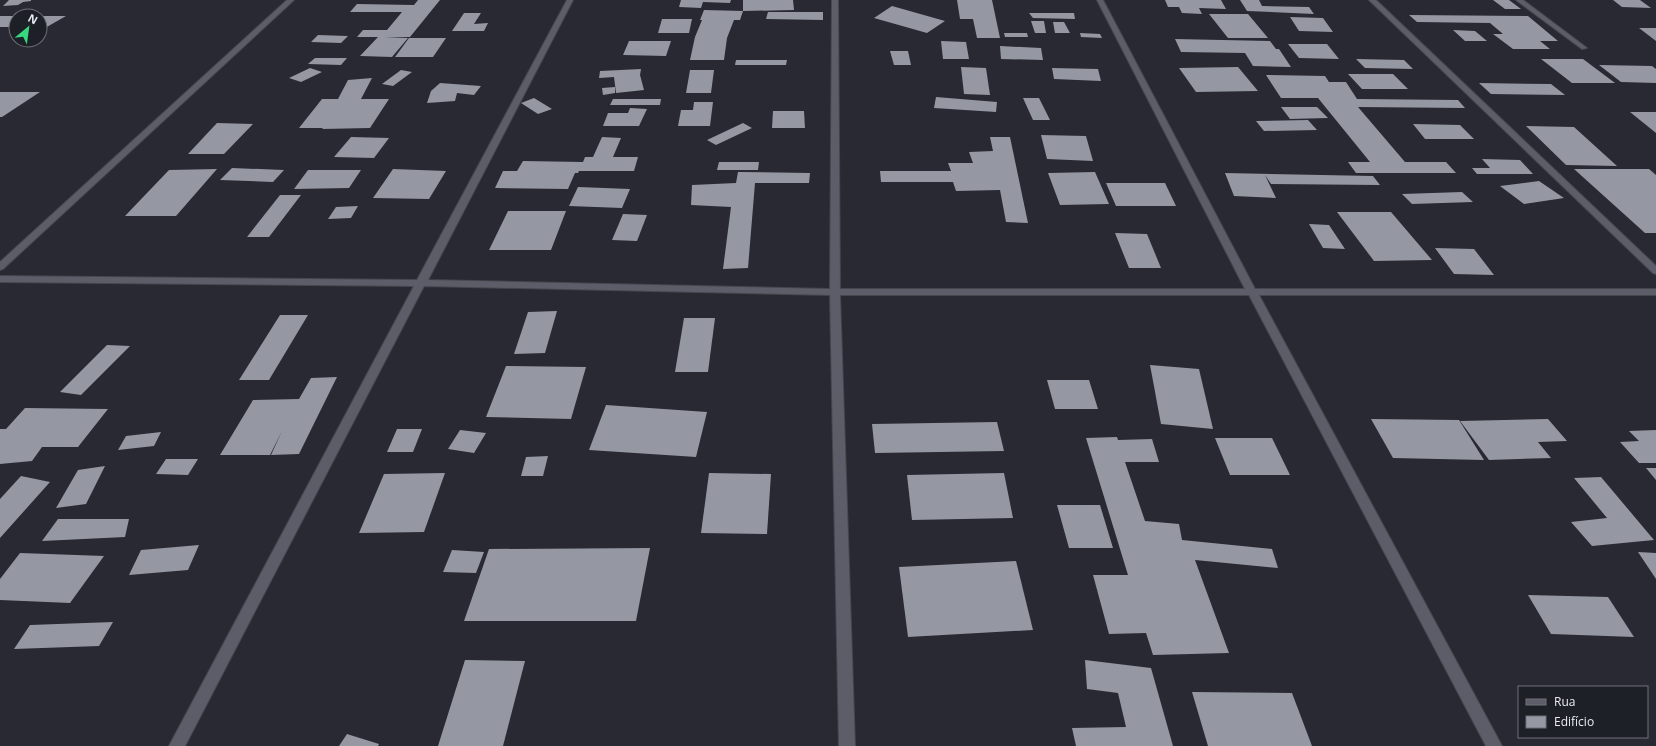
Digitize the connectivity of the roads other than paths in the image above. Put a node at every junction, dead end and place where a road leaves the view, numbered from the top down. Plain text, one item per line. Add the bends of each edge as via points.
1 (291, 0) edge
2 (570, 0) edge
3 (835, 0) edge
4 (1100, 0) edge
5 (1372, 0) edge
6 (1519, 0) edge
7 (1584, 48) dead end
8 (0, 267) edge
9 (1656, 271) edge
10 (0, 279) edge
11 (421, 283) junction
12 (835, 292) junction
13 (1252, 292) junction
14 (1656, 292) edge
15 (177, 746) edge
16 (847, 746) edge
17 (1494, 746) edge

1 - 8 street
2 - 11 street
3 - 12 street
4 - 13 street
5 - 9 street
6 - 7 street
10 - 11 street
11 - 12 street
11 - 15 street
12 - 13 street
12 - 16 street
13 - 14 street
13 - 17 street

